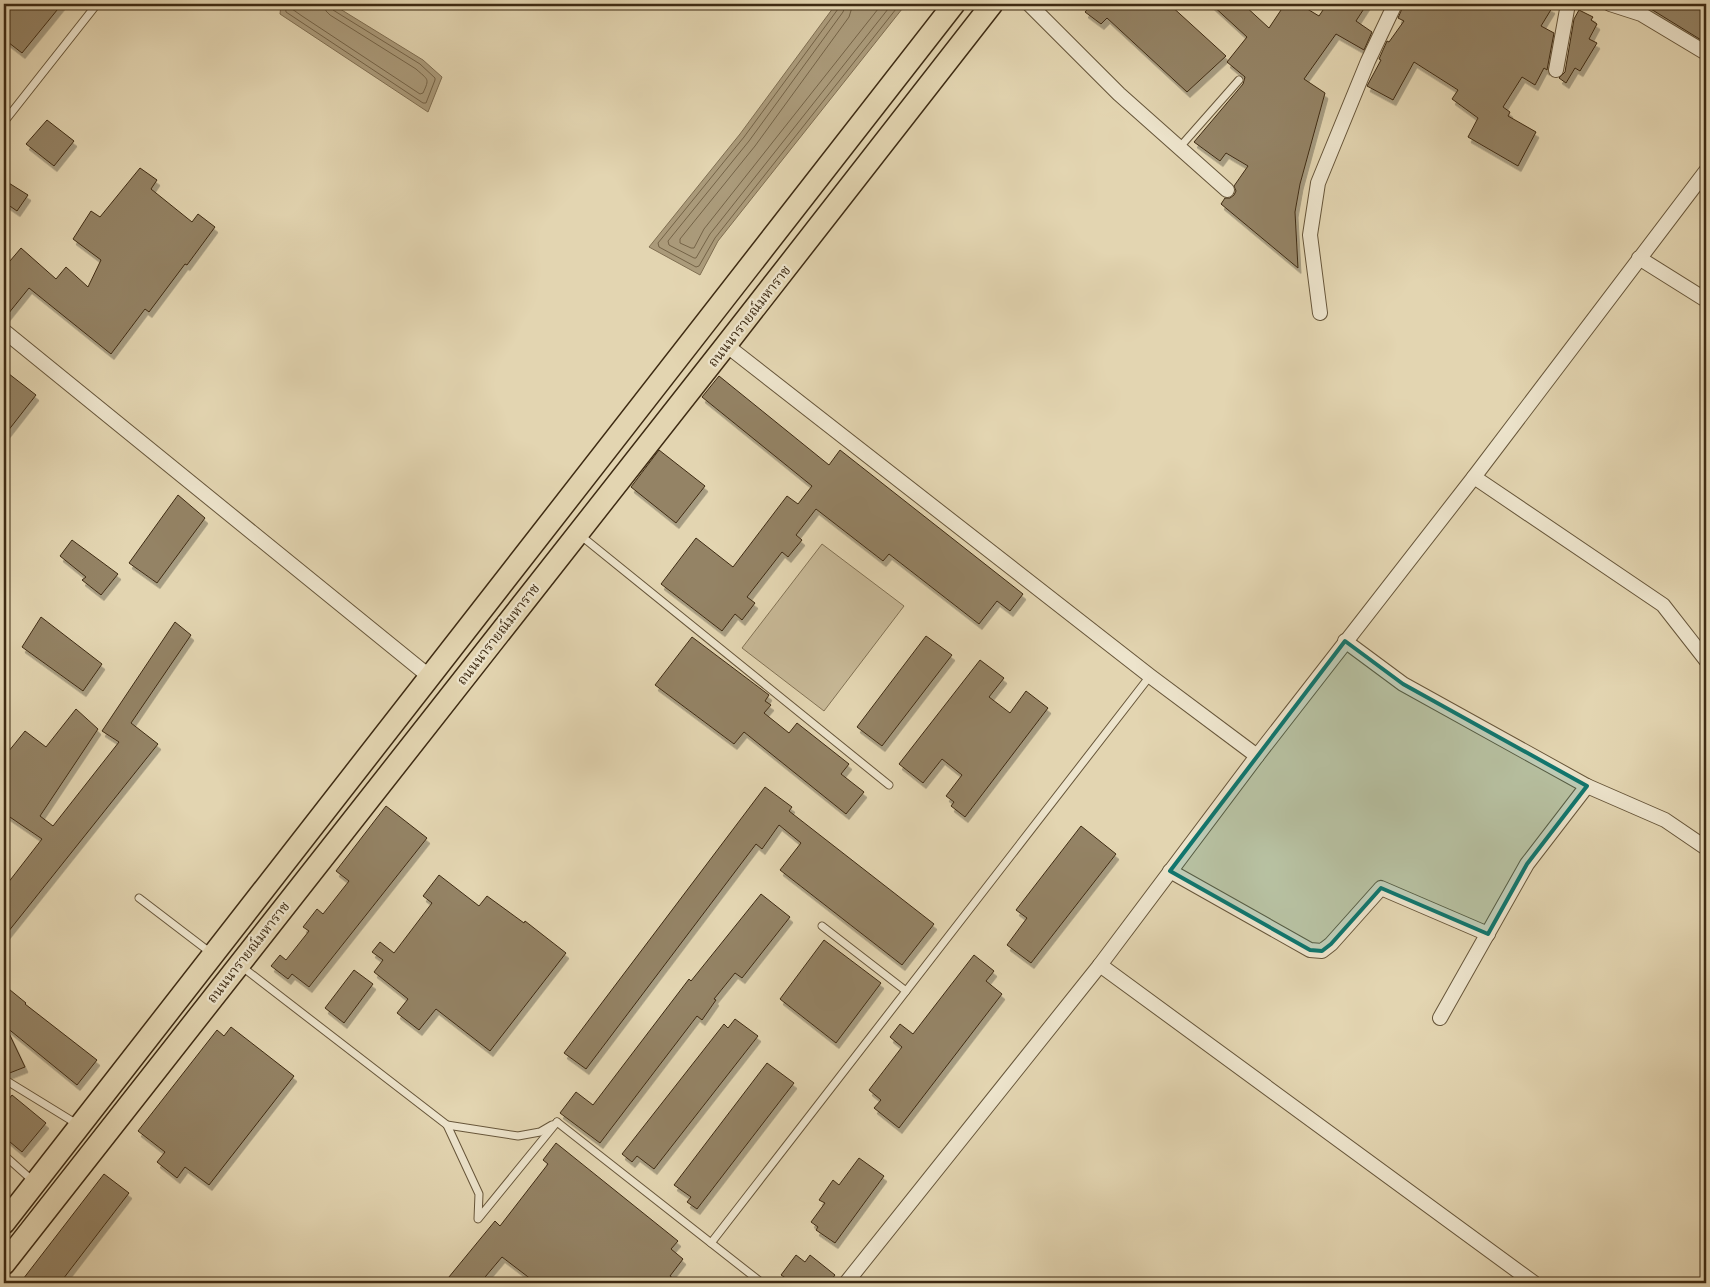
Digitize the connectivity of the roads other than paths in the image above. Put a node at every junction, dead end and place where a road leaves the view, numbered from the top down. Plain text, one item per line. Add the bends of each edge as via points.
1 (97, 4) edge
2 (954, 4) edge
3 (992, 4) edge
4 (1029, 4) edge
5 (1395, 4) edge
6 (1568, 4) edge
7 (1610, 4) edge
8 (1706, 53) edge
9 (1556, 70) dead end
10 (1239, 80) dead end
11 (4, 122) edge
12 (1179, 148) junction
13 (1706, 171) edge
14 (1227, 190) dead end
15 (1639, 258) junction
16 (1706, 300) edge
17 (1320, 313) dead end
18 (4, 331) edge
19 (726, 345) junction
20 (1474, 477) junction
21 (578, 533) junction
22 (1345, 641) junction
23 (1706, 660) edge
24 (1150, 676) junction
25 (430, 677) junction
26 (1256, 756) junction
27 (889, 784) dead end
28 (1587, 786) junction
29 (1706, 848) edge
30 (1170, 871) junction
31 (139, 898) dead end
32 (822, 926) dead end
33 (1488, 934) junction
34 (213, 955) junction
35 (238, 964) junction
36 (1100, 965) junction
37 (906, 991) junction
38 (1440, 1018) dead end
39 (4, 1086) edge
40 (557, 1122) junction
41 (447, 1125) junction
42 (80, 1126) junction
43 (4, 1155) edge
44 (35, 1183) junction
45 (6, 1215) edge
46 (711, 1243) junction
47 (4, 1264) edge
48 (762, 1283) edge
49 (846, 1283) edge
50 (1534, 1283) edge

1 - 11 lane
2 - 25 main road, ถนนนารายณ์มหาราช
3 - 19 main road, ถนนนารายณ์มหาราช
4 - 12 street via 1119,94
5 - 17 street via 1318,183 1310,234
6 - 9 street
7 - 8 street via 1641,14
10 - 12 lane
12 - 14 street
13 - 15 street
15 - 16 street
15 - 20 street
18 - 25 street
19 - 21 main road, ถนนนารายณ์มหาราช
19 - 24 street
20 - 22 street
20 - 23 street via 1663,605
21 - 27 lane
21 - 35 main road, ถนนนารายณ์มหาราช
22 - 26 street
22 - 28 street via 1403,684
24 - 26 street
24 - 37 lane
25 - 34 main road, ถนนนารายณ์มหาราช
26 - 30 street
28 - 29 street via 1665,820
28 - 33 street via 1528,864
30 - 33 street via 1310,950 1322,951 1331,944 1381,888
30 - 36 street
31 - 34 lane
32 - 37 lane
33 - 38 street
34 - 42 main road, ถนนนารายณ์มหาราช
35 - 41 lane
35 - 47 main road, ถนนนารายณ์มหาราช
36 - 49 street
36 - 50 street
37 - 46 lane
39 - 42 lane via 7,1081
40 - 41 lane via 540,1132 518,1136
40 - 41 lane via 478,1220 479,1194
40 - 46 lane
42 - 44 main road, ถนนนารายณ์มหาราช
43 - 44 lane
44 - 45 main road, ถนนนารายณ์มหาราช
46 - 48 lane

